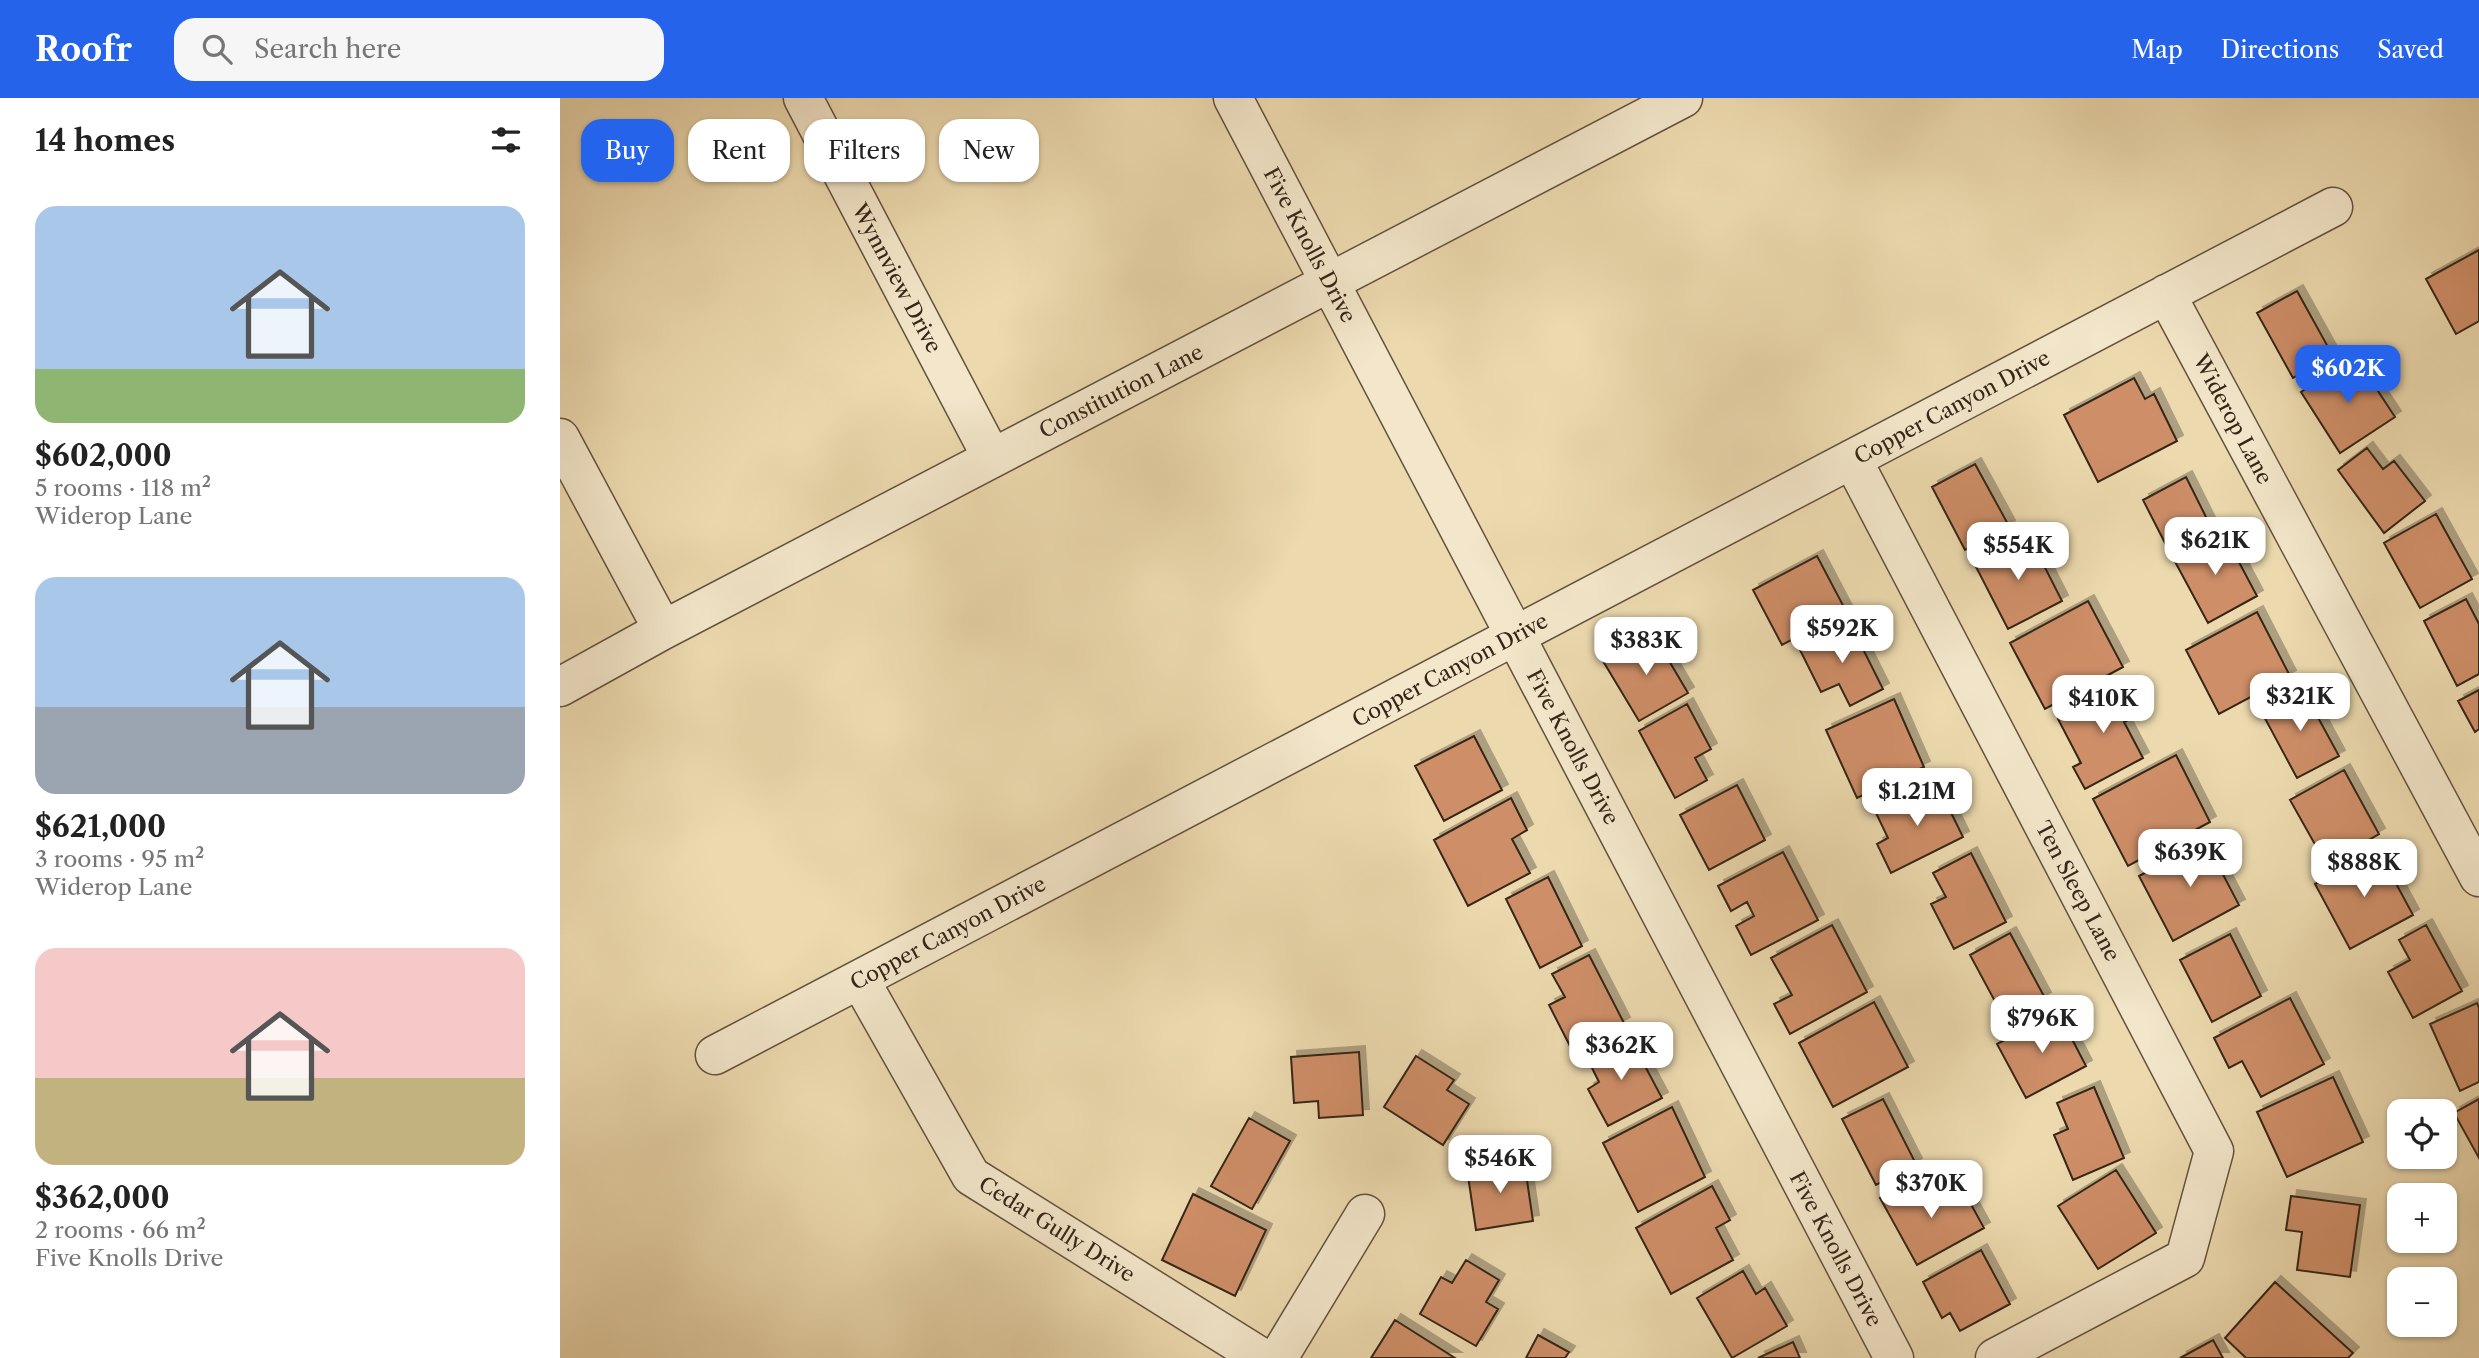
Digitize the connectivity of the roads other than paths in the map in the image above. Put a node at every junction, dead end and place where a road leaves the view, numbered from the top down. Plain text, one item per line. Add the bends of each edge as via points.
1 (803, 98) edge
2 (1233, 98) edge
3 (1670, 101) edge
4 (2333, 206) dead end
5 (1330, 283) junction
6 (2166, 294) junction
7 (560, 438) edge
8 (992, 458) junction
9 (1852, 459) junction
10 (663, 630) junction
11 (1514, 636) junction
12 (560, 687) edge
13 (2479, 877) edge
14 (860, 980) junction
15 (715, 1055) dead end
16 (1365, 1214) dead end
17 (1262, 1358) edge
18 (1278, 1358) edge
19 (1894, 1358) edge
20 (1995, 1358) edge

1 - 8 street, Wynnview Drive
2 - 5 street, Five Knolls Drive
3 - 5 street, Constitution Lane
4 - 6 street, Copper Canyon Drive
5 - 8 street, Constitution Lane
5 - 11 street, Five Knolls Drive
6 - 9 street, Copper Canyon Drive
6 - 13 street, Widerop Lane
7 - 10 street
8 - 10 street, Constitution Lane
9 - 11 street, Copper Canyon Drive
9 - 20 street, Ten Sleep Lane via 2214,1150 2185,1258
10 - 12 street, Constitution Lane
11 - 14 street, Copper Canyon Drive
11 - 19 street, Five Knolls Drive
14 - 15 street, Copper Canyon Drive
14 - 17 street, Cedar Gully Drive via 971,1176
16 - 18 street

